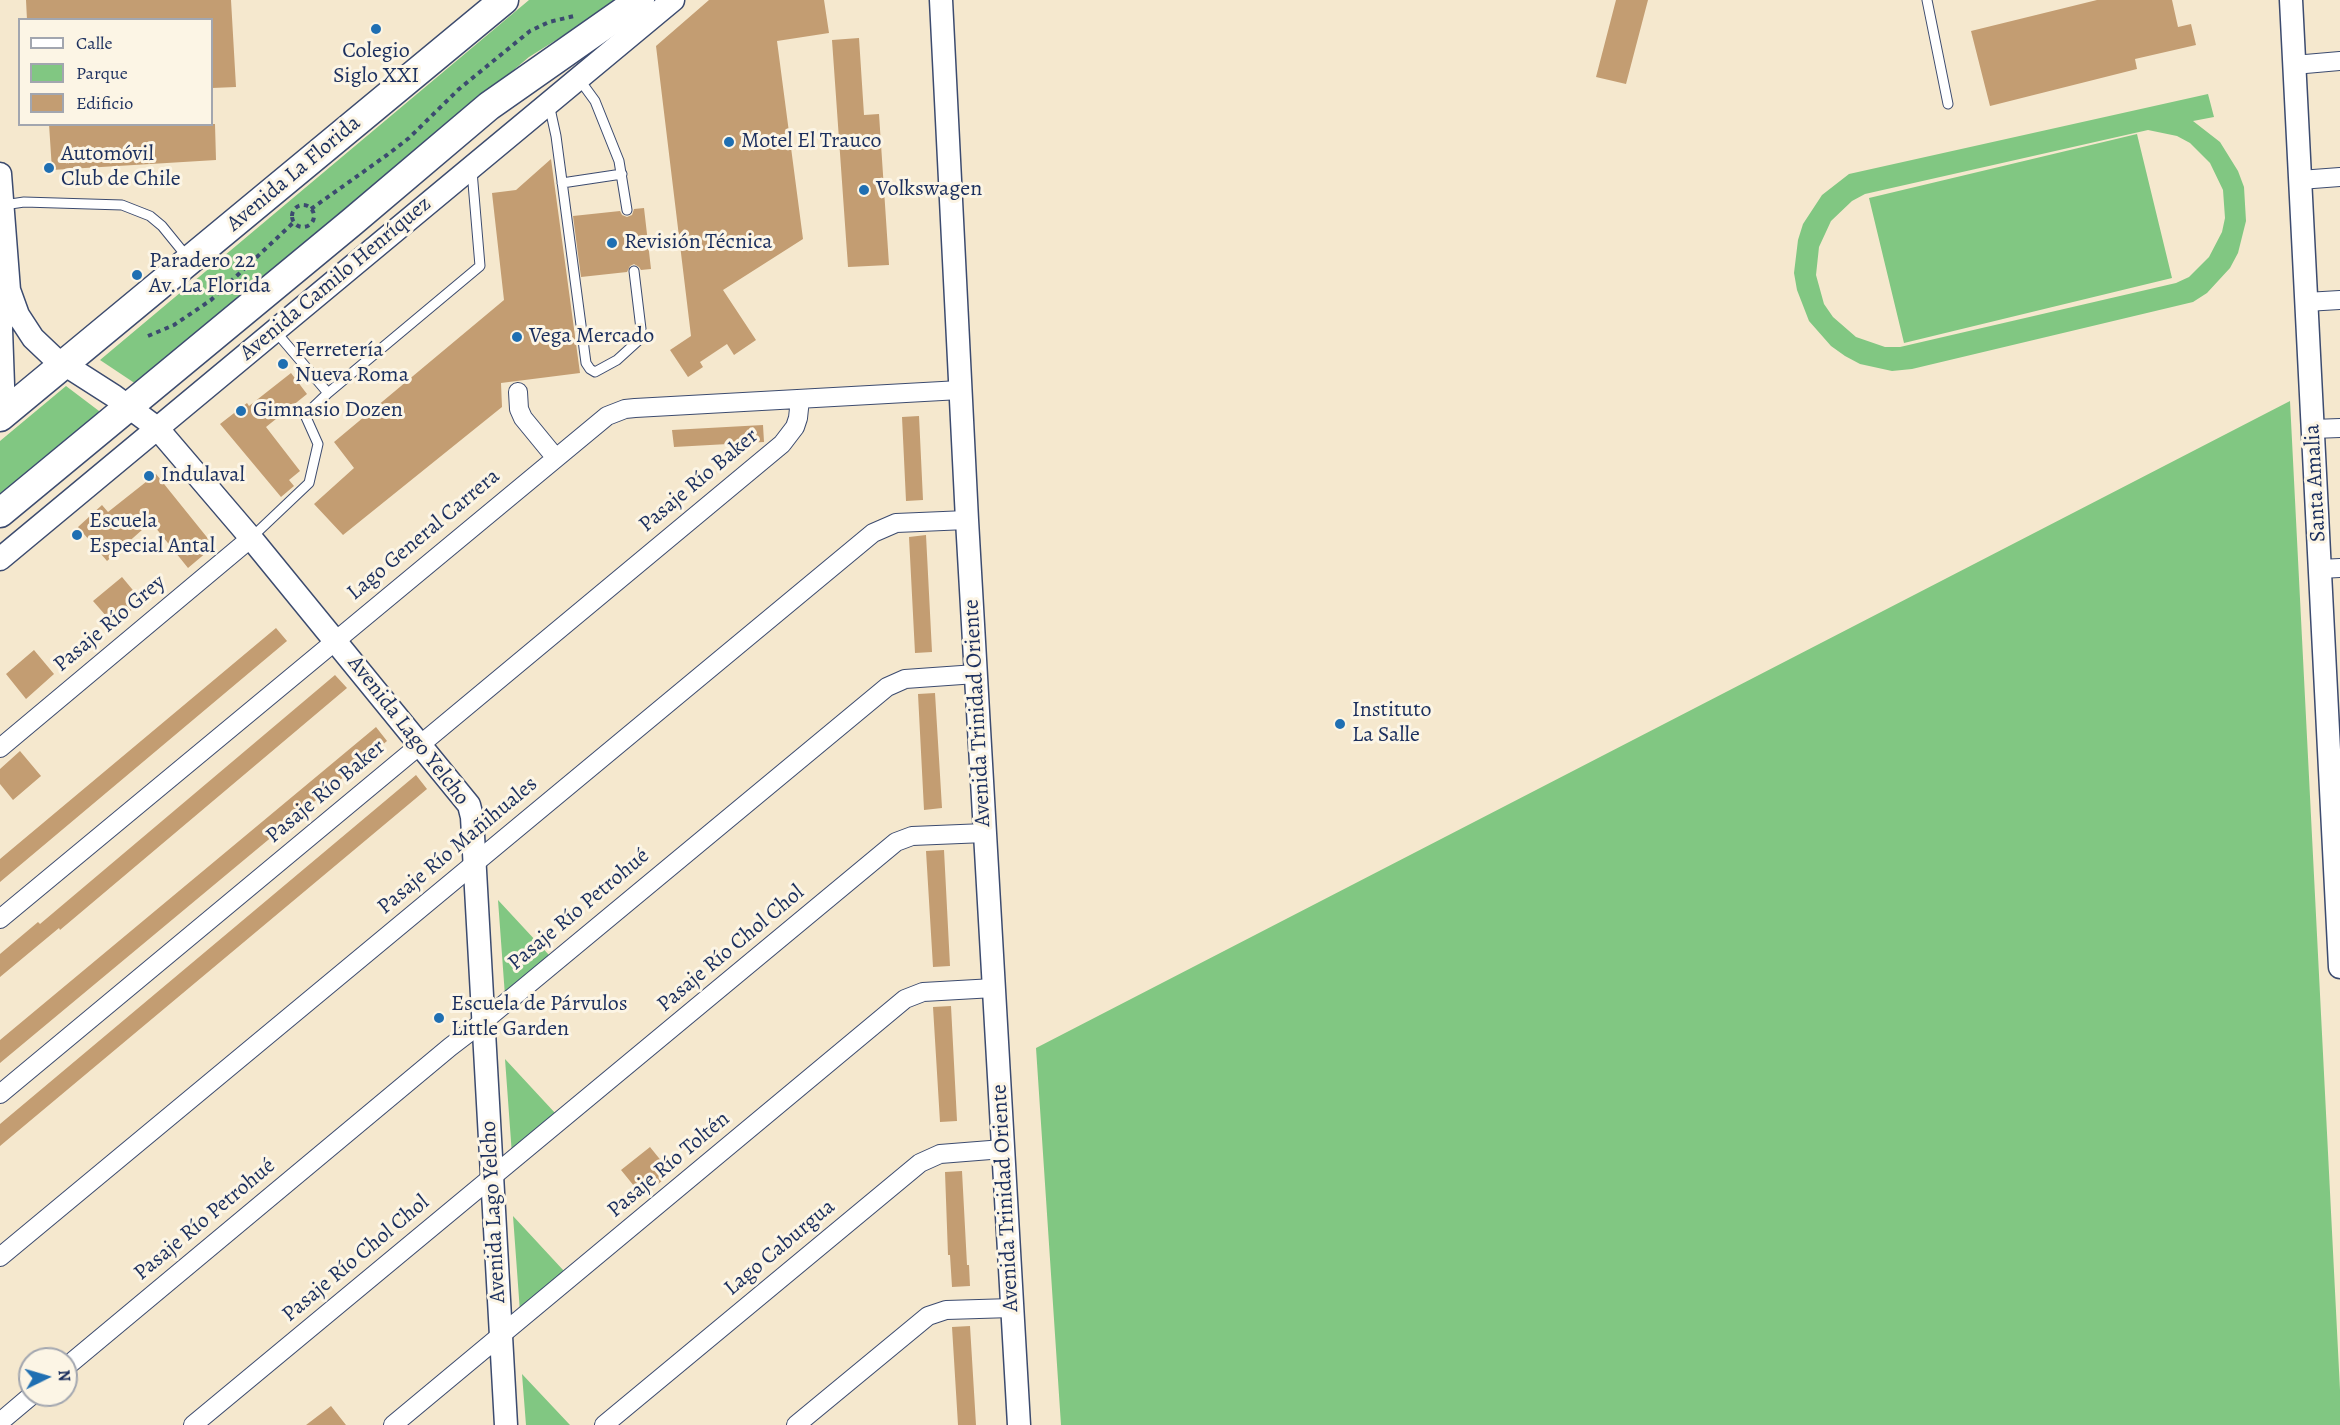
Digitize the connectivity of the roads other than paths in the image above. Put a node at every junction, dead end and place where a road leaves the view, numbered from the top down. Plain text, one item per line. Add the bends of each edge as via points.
1 (504, 0) edge
2 (640, 0) edge
3 (673, 0) edge
4 (941, 0) edge
5 (1927, 0) edge
6 (2291, 0) edge
7 (2340, 61) edge
8 (2294, 65) junction
9 (579, 79) junction
10 (549, 104) junction
11 (1948, 104) dead end
12 (472, 166) junction
13 (0, 174) edge
14 (622, 174) junction
15 (2340, 177) edge
16 (2300, 180) junction
17 (562, 183) junction
18 (2, 205) junction
19 (627, 210) dead end
20 (190, 260) junction
21 (634, 271) dead end
22 (7, 276) junction
23 (2340, 300) edge
24 (2306, 302) junction
25 (274, 330) junction
26 (64, 365) junction
27 (960, 390) junction
28 (518, 392) dead end
29 (328, 393) junction
30 (800, 399) junction
31 (128, 408) junction
32 (2, 415) edge
33 (157, 428) junction
34 (2340, 428) edge
35 (2313, 429) junction
36 (555, 458) junction
37 (0, 513) edge
38 (967, 520) junction
39 (251, 538) junction
40 (0, 559) edge
41 (2330, 569) edge
42 (336, 640) junction
43 (976, 674) junction
44 (2333, 701) edge
45 (421, 744) junction
46 (0, 748) edge
47 (985, 833) junction
48 (2337, 854) edge
49 (474, 864) junction
50 (0, 919) edge
51 (2340, 967) edge
52 (994, 988) junction
53 (483, 1021) junction
54 (0, 1094) edge
55 (1003, 1149) junction
56 (492, 1177) junction
57 (0, 1257) edge
58 (1012, 1308) junction
59 (501, 1335) junction
60 (78, 1357) edge
61 (18, 1407) edge
62 (0, 1422) edge
63 (194, 1425) edge
64 (393, 1425) edge
65 (507, 1425) edge
66 (604, 1425) edge
67 (796, 1425) edge
68 (1019, 1425) edge

1 - 20 main road, Avenida La Florida
2 - 31 main road, Avenida Camilo Henríquez via 481,112
3 - 9 street, Avenida Camilo Henríquez
4 - 27 street, Avenida Trinidad Oriente
5 - 11 lane
6 - 8 street, Santa Amalia
7 - 8 street
8 - 16 street, Santa Amalia
9 - 10 street, Avenida Camilo Henríquez
9 - 14 lane via 595,101
10 - 12 street, Avenida Camilo Henríquez
10 - 17 lane
12 - 25 street, Avenida Camilo Henríquez
12 - 29 lane via 480,266
13 - 18 street
14 - 17 lane
14 - 19 lane
15 - 16 street
16 - 24 street, Santa Amalia
17 - 21 lane via 586,363 595,372 617,360 639,340
18 - 20 lane via 122,205 150,216
18 - 22 street
20 - 26 main road, Avenida La Florida
22 - 26 street, Avenida Lago Yelcho via 13,303 25,327
22 - 32 street via 1,311
23 - 24 street
24 - 35 street, Santa Amalia
25 - 29 lane
25 - 33 street, Avenida Camilo Henríquez
26 - 31 street, Avenida Lago Yelcho
26 - 32 main road, Avenida La Florida
27 - 30 street, Lago General Carrera
27 - 38 street, Avenida Trinidad Oriente
28 - 36 street via 523,418
29 - 39 lane via 305,416 318,444 309,483
30 - 36 street, Lago General Carrera via 625,409 599,421
30 - 45 street, Pasaje Río Baker via 798,418 782,444
31 - 33 street, Avenida Lago Yelcho
31 - 37 main road, Avenida Camilo Henríquez
33 - 39 street, Avenida Lago Yelcho
33 - 40 street, Avenida Camilo Henríquez
34 - 35 street
35 - 41 street, Santa Amalia
36 - 42 street, Lago General Carrera
38 - 43 street, Avenida Trinidad Oriente
38 - 49 street, Pasaje Río Mañihuales via 896,523 873,533
39 - 42 street, Avenida Lago Yelcho
39 - 46 street, Pasaje Río Grey
41 - 44 street, Santa Amalia
42 - 45 street, Avenida Lago Yelcho
42 - 50 street, Lago General Carrera
43 - 47 street, Avenida Trinidad Oriente
43 - 53 street, Pasaje Río Petrohué via 892,683
44 - 48 street, Santa Amalia
45 - 49 street, Avenida Lago Yelcho via 469,805
45 - 54 street, Pasaje Río Baker
47 - 52 street, Avenida Trinidad Oriente
47 - 56 street, Pasaje Río Chol Chol via 912,836 896,842
48 - 51 street, Santa Amalia
49 - 53 street, Avenida Lago Yelcho
49 - 57 street, Pasaje Río Mañihuales
52 - 55 street, Avenida Trinidad Oriente
52 - 59 street, Pasaje Río Toltén via 922,992 905,999
53 - 56 street, Avenida Lago Yelcho
53 - 60 street, Pasaje Río Petrohué
55 - 58 street, Avenida Trinidad Oriente
55 - 66 street, Lago Caburgua via 940,1154 920,1163
56 - 59 street, Avenida Lago Yelcho
56 - 63 street, Pasaje Río Chol Chol
58 - 67 street via 946,1310 928,1316
58 - 68 street, Avenida Trinidad Oriente
59 - 64 street, Pasaje Río Toltén
59 - 65 street, Avenida Lago Yelcho
61 - 62 street

